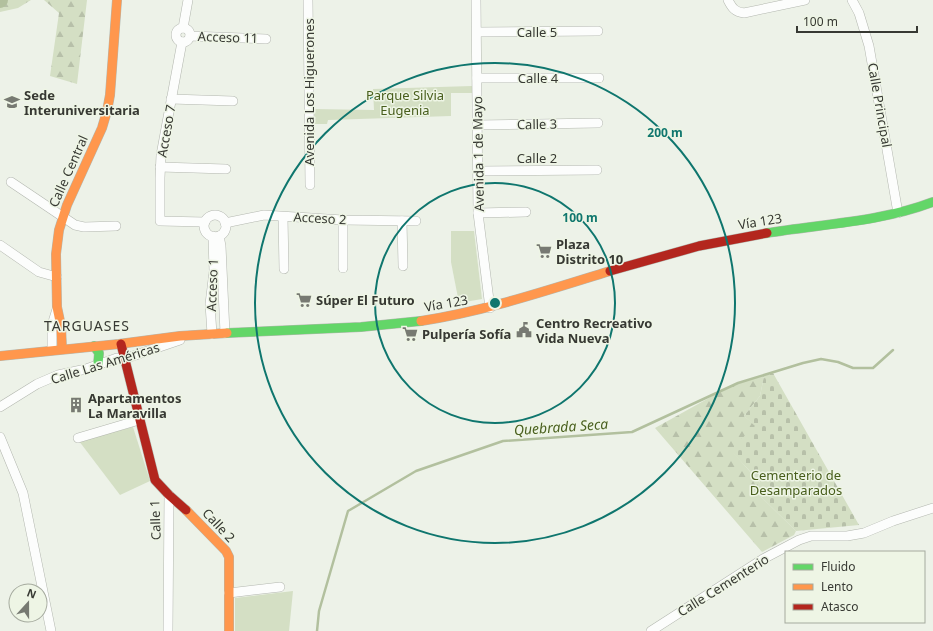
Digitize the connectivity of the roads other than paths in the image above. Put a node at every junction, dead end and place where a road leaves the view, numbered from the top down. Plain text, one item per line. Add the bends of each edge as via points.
1 (117, 0) edge
2 (188, 0) edge
3 (308, 0) edge
4 (476, 0) edge
5 (728, 0) edge
6 (805, 0) edge
7 (852, 0) edge
8 (598, 31) dead end
9 (477, 32) junction
10 (186, 39) junction
11 (266, 39) dead end
12 (477, 78) junction
13 (599, 78) dead end
14 (171, 99) junction
15 (234, 101) dead end
16 (598, 123) dead end
17 (478, 125) junction
18 (160, 167) junction
19 (226, 169) dead end
20 (597, 170) dead end
21 (478, 171) junction
22 (11, 182) dead end
23 (310, 185) dead end
24 (933, 202) edge
25 (478, 212) junction
26 (526, 212) dead end
27 (898, 213) junction
28 (283, 217) junction
29 (62, 218) junction
30 (343, 220) junction
31 (402, 221) junction
32 (416, 221) dead end
33 (205, 222) junction
34 (225, 223) junction
35 (116, 226) dead end
36 (216, 236) junction
37 (0, 245) edge
38 (403, 266) dead end
39 (343, 268) dead end
40 (284, 269) dead end
41 (218, 270) junction
42 (57, 277) junction
43 (57, 307) junction
44 (490, 308) junction
45 (224, 313) junction
46 (211, 314) junction
47 (225, 333) junction
48 (212, 334) junction
49 (191, 336) junction
50 (121, 344) junction
51 (94, 346) junction
52 (62, 349) junction
53 (52, 350) junction
54 (0, 356) edge
55 (124, 359) junction
56 (98, 364) junction
57 (0, 407) edge
58 (139, 420) junction
59 (0, 437) edge
60 (78, 438) dead end
61 (169, 495) junction
62 (933, 508) edge
63 (280, 587) dead end
64 (229, 593) junction
65 (50, 631) edge
66 (168, 631) edge
67 (228, 631) edge
68 (651, 631) edge

1 - 29 main road, Calle Central via 107,112
2 - 10 street via 183,28 187,29
3 - 23 street, Avenida Los Higuerones
4 - 9 street, Avenida 1 de Mayo
5 - 6 street via 732,8 744,13
7 - 27 street, Calle Principal via 859,13 869,46
8 - 9 street, Calle 5
9 - 12 street, Avenida 1 de Mayo
10 - 11 street, Acceso 11
10 - 14 street, Acceso 7
12 - 13 street, Calle 4
12 - 17 street, Avenida 1 de Mayo
14 - 15 street
14 - 18 street, Acceso 7
16 - 17 street, Calle 3
17 - 21 street, Avenida 1 de Mayo
18 - 19 street
18 - 33 street, Acceso 7 via 160,221
20 - 21 street, Calle 2
21 - 25 street, Avenida 1 de Mayo
22 - 29 street
24 - 27 main road, Vía 123
25 - 26 street
25 - 44 street, Avenida 1 de Mayo
27 - 44 main road, Vía 123 via 699,246
28 - 30 street, Acceso 2
28 - 34 street, Acceso 2 via 264,215
28 - 40 street
29 - 35 street via 75,226
29 - 42 main road, Calle Central via 57,242
30 - 31 street, Acceso 2
30 - 39 street
31 - 32 street, Acceso 2
31 - 38 street
33 - 34 street via 215,215 222,218
33 - 36 street via 205,229 209,234
34 - 36 street via 225,229
36 - 41 street, Acceso 1
37 - 42 street via 39,272
41 - 45 street, Acceso 1
41 - 46 street, Acceso 1 via 211,291
42 - 43 main road, Calle Central
43 - 52 main road, Calle Central
43 - 53 street, Calle Central via 52,325
44 - 47 main road, Vía 123 via 398,324
45 - 46 street
45 - 47 street, Acceso 1
46 - 48 street, Acceso 1
47 - 48 main road, Vía 123
48 - 49 main road, Vía 123
49 - 50 main road, Vía 123
49 - 55 street, Calle Las Américas
50 - 51 main road, Vía 123
50 - 55 main road, Calle 1
51 - 52 main road, Vía 123
51 - 56 main road via 99,353
52 - 53 main road, Vía 123
53 - 54 main road, Vía 123
55 - 56 street, Calle Las Américas via 117,358
55 - 58 main road, Calle 1
56 - 57 street, Calle Las Américas via 58,375 37,384
58 - 60 street
58 - 61 main road, Calle 1 via 155,480
59 - 65 street via 23,493
61 - 64 main road, Calle 2 via 226,551 229,557
61 - 66 street, Calle 1
62 - 68 street, Calle Cementerio via 864,533 847,536 811,536 799,540 763,559
63 - 64 street
64 - 67 main road, Calle 2

